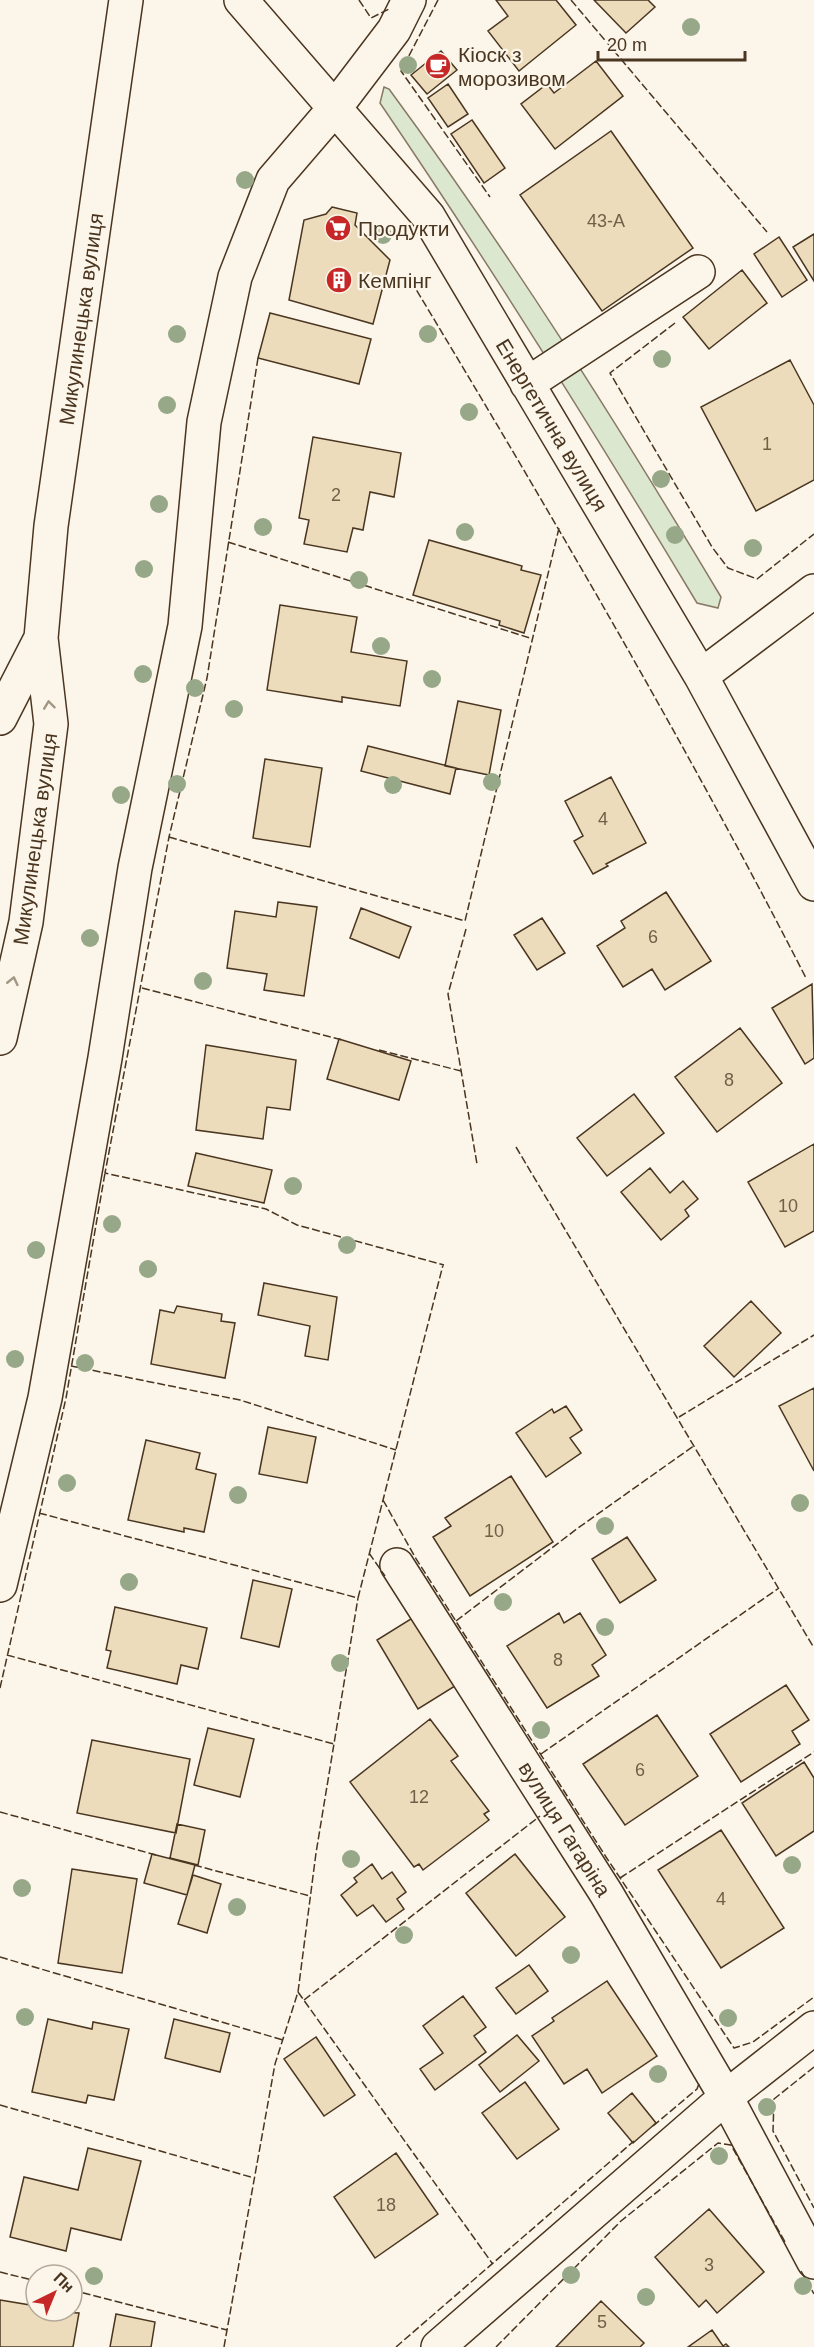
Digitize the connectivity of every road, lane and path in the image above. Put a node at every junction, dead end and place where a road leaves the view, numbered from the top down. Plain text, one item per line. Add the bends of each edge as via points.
1 (126, 0) edge
2 (241, 0) edge
3 (409, 0) edge
4 (334, 109) junction
5 (698, 272) dead end
6 (527, 384) junction
7 (814, 591) edge
8 (41, 638) junction
9 (701, 676) junction
10 (0, 718) edge
11 (814, 884) edge
12 (0, 1038) edge
13 (398, 1565) dead end
14 (0, 1585) edge
15 (814, 2028) edge
16 (726, 2097) junction
17 (814, 2262) edge
18 (438, 2347) edge

1 - 8 main road, Микулинецька вулиця via 51,526
2 - 4 main road, Енергетична вулиця
3 - 4 main road via 394,30
4 - 6 main road, Енергетична вулиця via 428,216
4 - 14 main road via 273,180 235,277 204,422 185,626 135,868 45,1398
5 - 6 main road
6 - 9 main road, Енергетична вулиця
7 - 9 main road
8 - 10 main road, Микулинецька вулиця
12 -> 8 main road, Микулинецька вулиця via 26,922 51,724
9 - 11 main road, Енергетична вулиця
13 - 16 main road, вулиця Гагаріна via 606,1893
15 - 16 main road
16 - 17 main road, вулиця Гагаріна
16 - 18 main road

